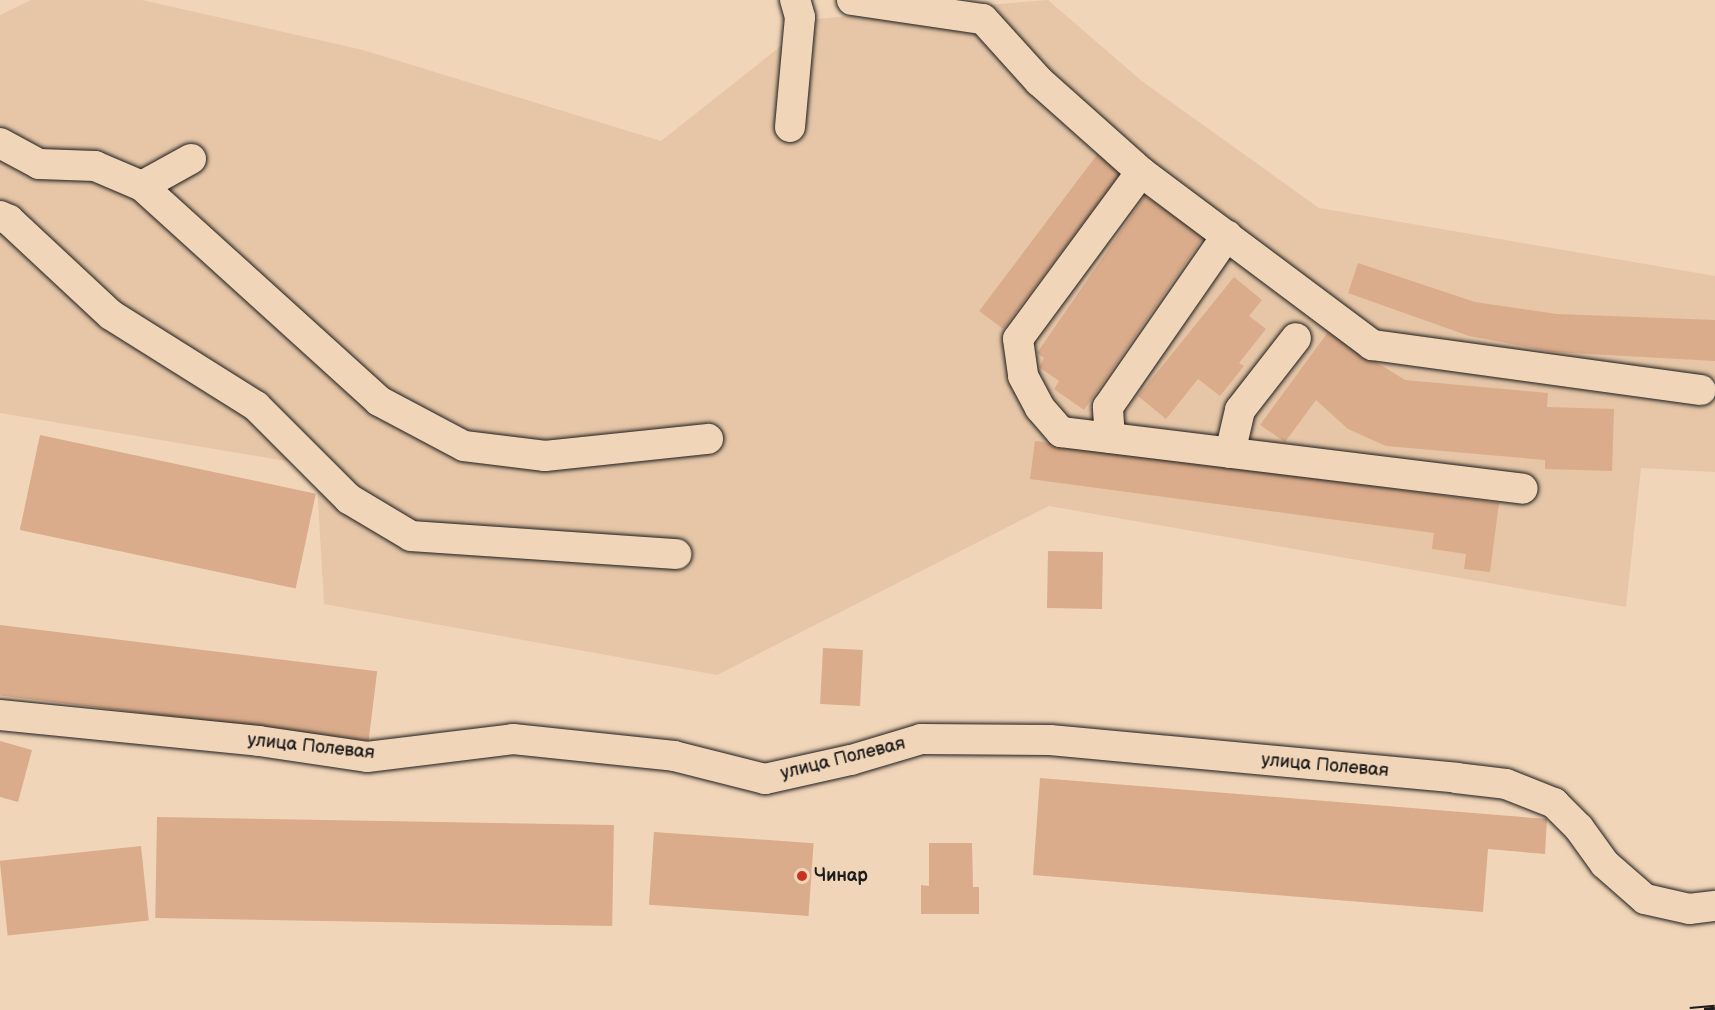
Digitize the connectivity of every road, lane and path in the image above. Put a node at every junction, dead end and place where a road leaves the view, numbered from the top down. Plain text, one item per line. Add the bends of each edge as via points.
1 (795, 0) edge
2 (852, 0) edge
3 (790, 127) dead end
4 (0, 143) edge
5 (191, 159) dead end
6 (1141, 172) junction
7 (142, 186) junction
8 (0, 216) edge
9 (1227, 235) junction
10 (1296, 338) dead end
11 (1701, 390) dead end
12 (1110, 438) junction
13 (708, 439) dead end
14 (1230, 453) junction
15 (1522, 489) dead end
16 (675, 554) dead end
17 (0, 715) edge
18 (1715, 906) edge

1 - 3 street via 800,17
2 - 6 street via 983,19 1039,81
4 - 7 street via 39,164 95,166
5 - 7 street
6 - 9 street
6 - 12 street via 1018,339 1023,376 1040,408 1061,432
7 - 13 street via 379,401 464,446 545,456
8 - 16 street via 9,220 111,315 256,406 349,499 411,536
9 - 11 street via 1372,345
9 - 12 street via 1108,407
10 - 14 street via 1240,410
12 - 14 street
14 - 15 street
17 - 18 street, улица Полевая via 259,741 367,757 513,739 674,756 765,779 921,739 1050,740 1456,778 1506,784 1554,802 1605,864 1645,899 1689,909

